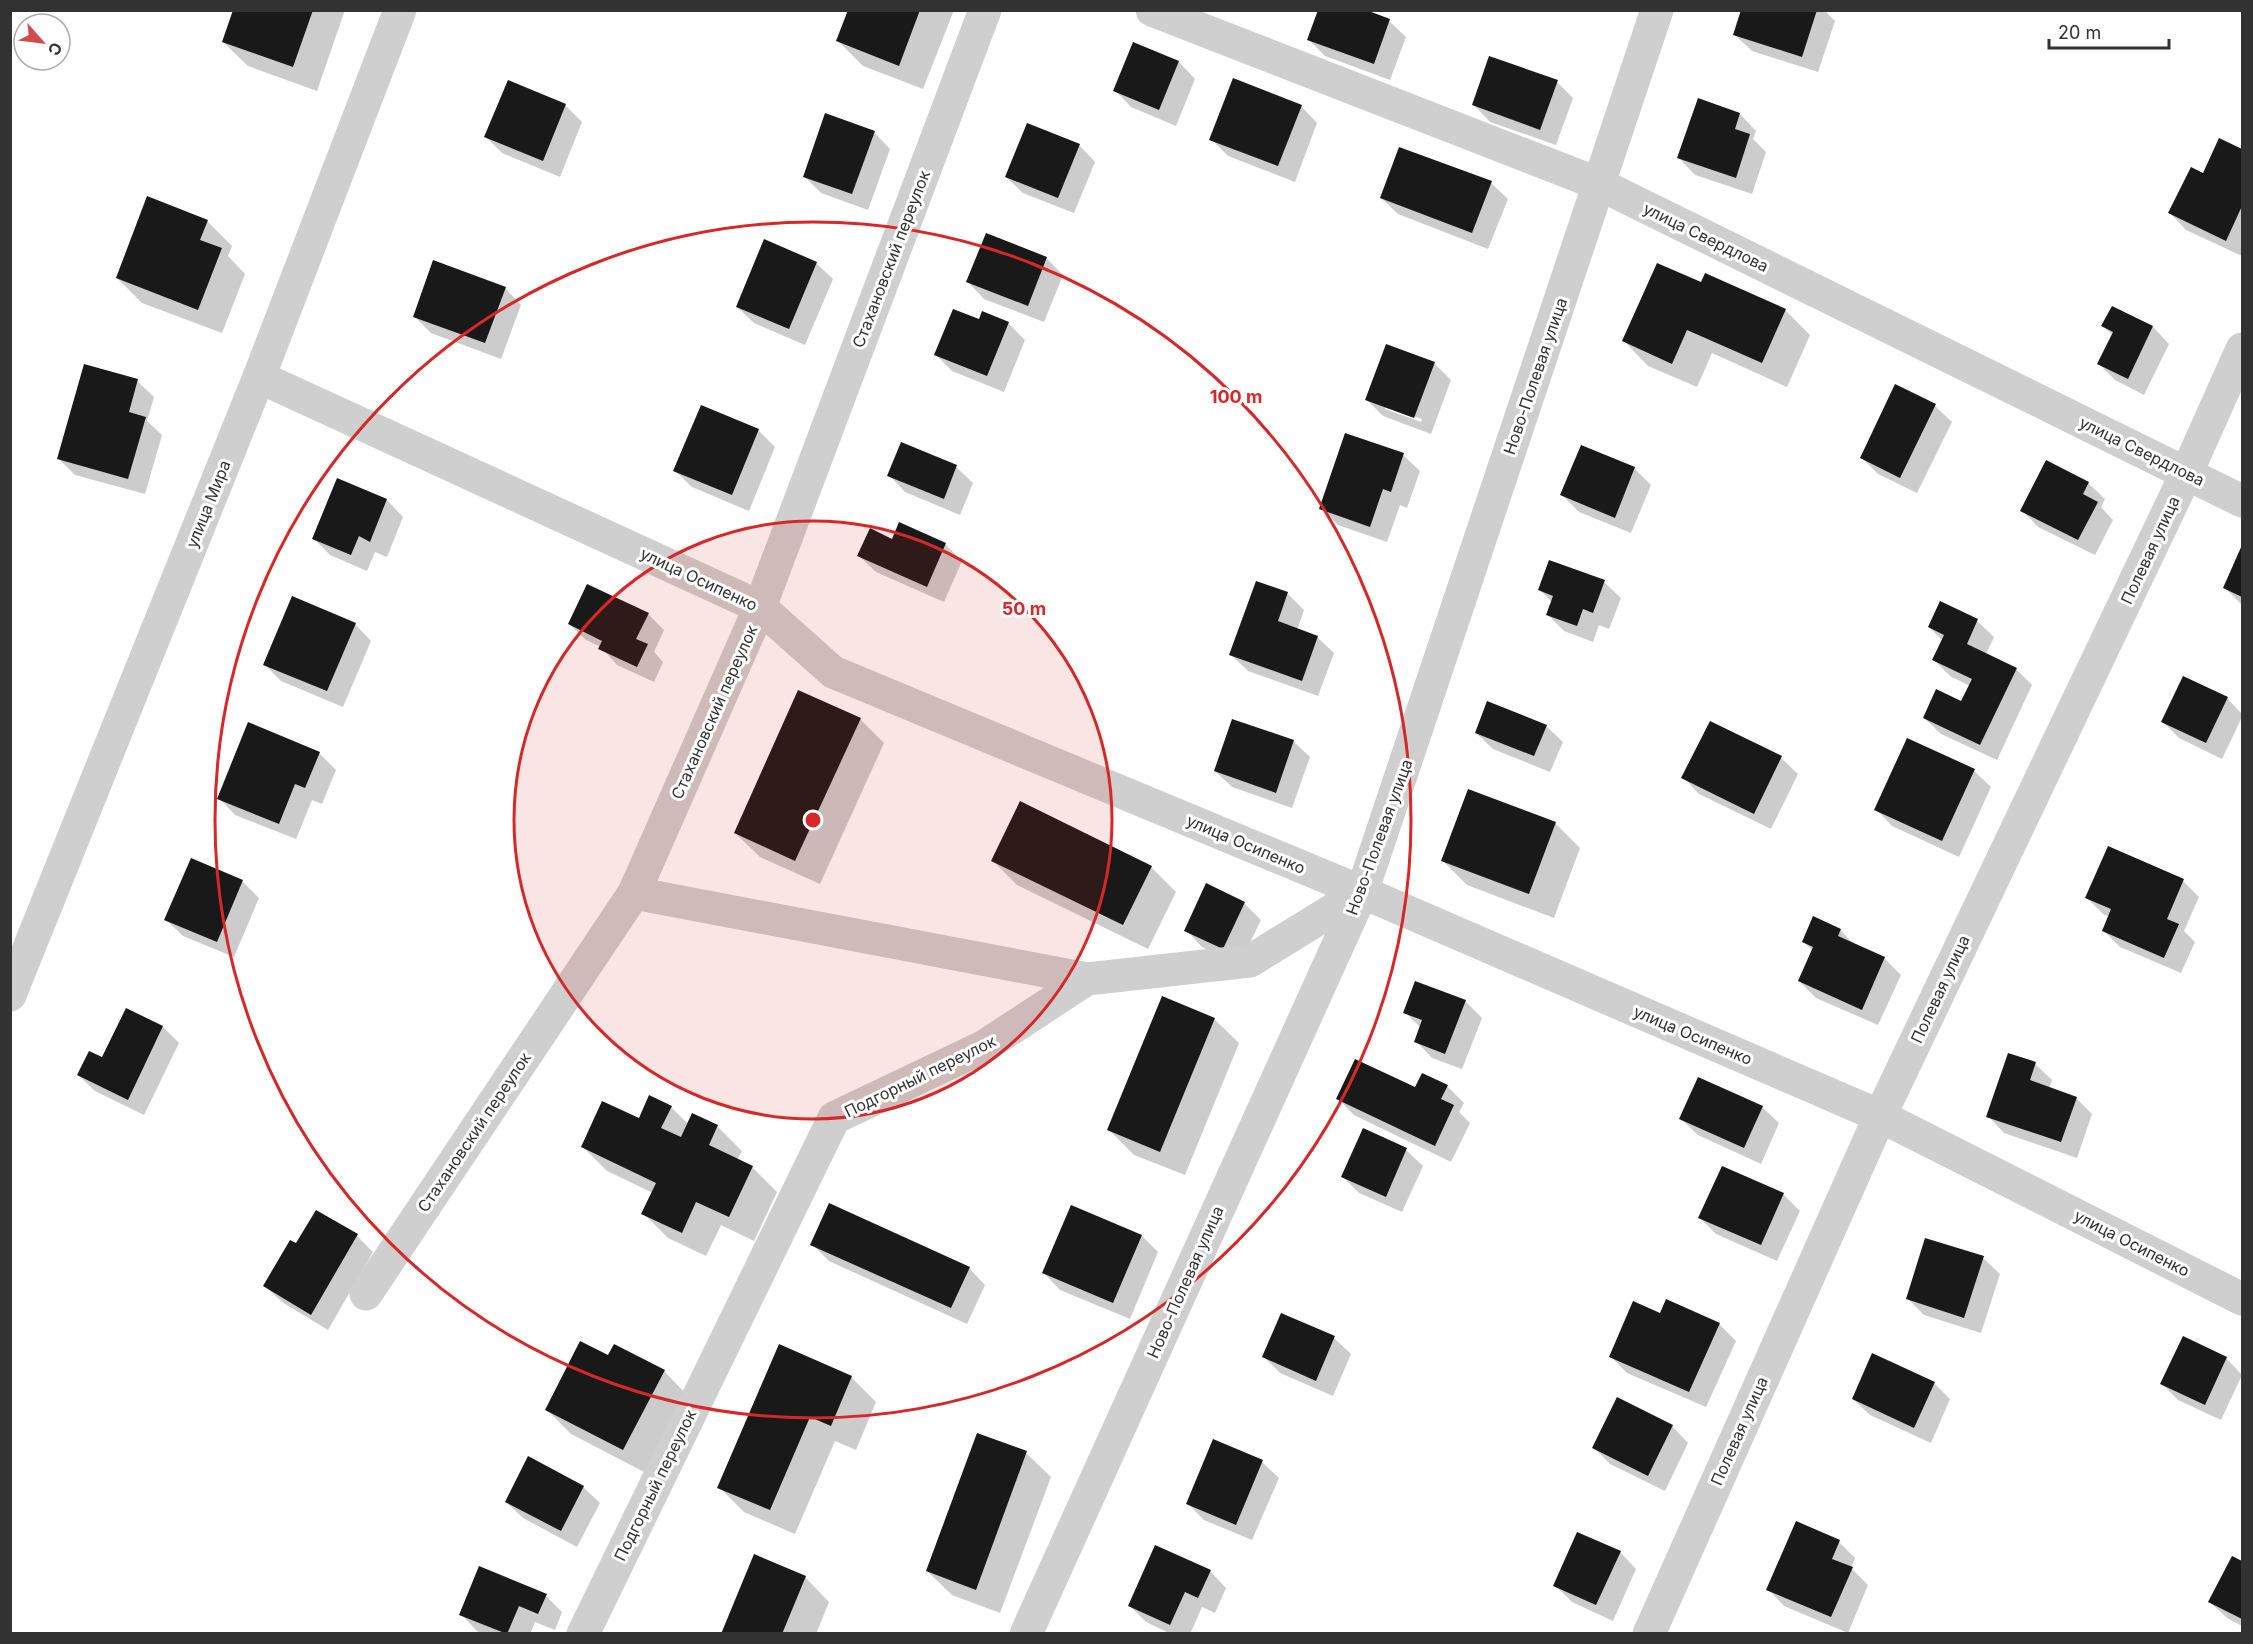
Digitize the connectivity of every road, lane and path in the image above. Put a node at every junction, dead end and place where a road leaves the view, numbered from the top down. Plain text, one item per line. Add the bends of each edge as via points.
1 (400, 10) edge
2 (985, 10) edge
3 (1152, 10) edge
4 (1657, 10) edge
5 (1599, 184) junction
6 (2242, 350) edge
7 (259, 377) junction
8 (2187, 472) junction
9 (2242, 501) edge
10 (760, 607) junction
11 (634, 892) junction
12 (1362, 892) junction
13 (1087, 979) junction
14 (10, 995) edge
15 (1880, 1116) junction
16 (366, 1294) dead end
17 (2242, 1299) edge
18 (584, 1634) edge
19 (1026, 1634) edge
20 (1649, 1634) edge

1 - 7 street, улица Мира
2 - 10 street, Стахановский переулок
3 - 5 street, улица Свердлова
4 - 5 street, Ново-Полевая улица
5 - 8 street, улица Свердлова
5 - 12 street, Ново-Полевая улица
6 - 8 street, Полевая улица
7 - 10 street, улица Осипенко
7 - 14 street, улица Мира
8 - 9 street, улица Свердлова
8 - 15 street, Полевая улица
10 - 11 street, Стахановский переулок
10 - 12 street, улица Осипенко via 833,672
11 - 13 street
11 - 16 street, Стахановский переулок
12 - 13 street, Подгорный переулок via 1250,961
12 - 15 street, улица Осипенко
12 - 19 street, Ново-Полевая улица
13 - 18 street, Подгорный переулок via 983,1047 834,1118
15 - 17 street, улица Осипенко
15 - 20 street, Полевая улица

